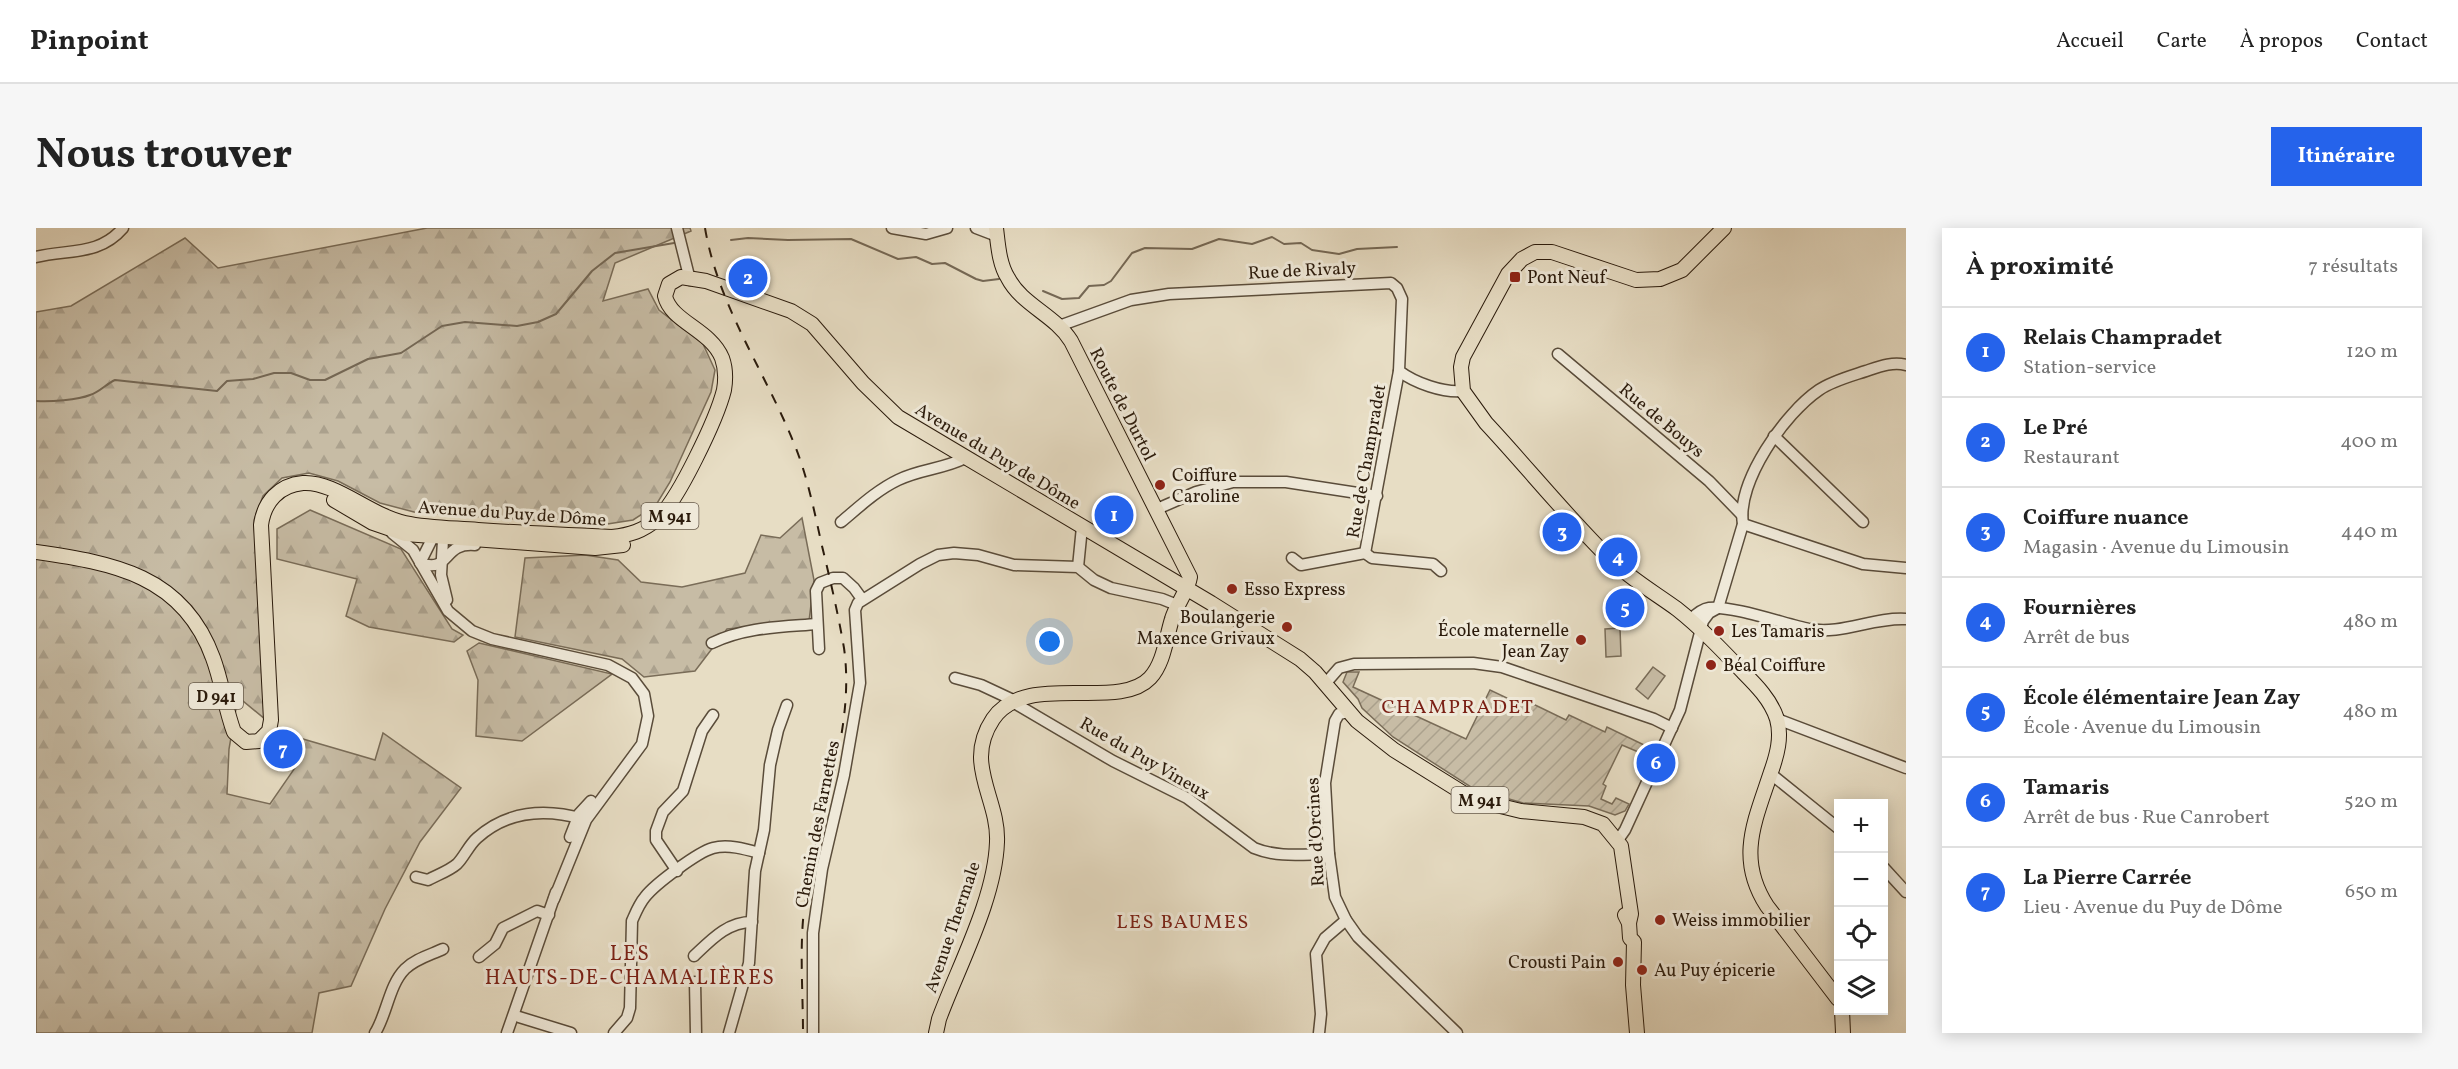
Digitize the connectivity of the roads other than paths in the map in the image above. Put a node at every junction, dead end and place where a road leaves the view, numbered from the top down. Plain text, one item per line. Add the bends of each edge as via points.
1 (123, 228) edge
2 (677, 228) edge
3 (892, 228) edge
4 (947, 228) edge
5 (976, 228) edge
6 (1724, 228) edge
7 (996, 232) edge
8 (36, 257) edge
9 (690, 279) junction
10 (1059, 326) junction
11 (1558, 354) dead end
12 (1906, 365) edge
13 (1399, 371) junction
14 (1463, 391) junction
15 (1774, 436) junction
16 (965, 458) junction
17 (1377, 496) junction
18 (1157, 509) junction
19 (1742, 520) junction
20 (841, 522) dead end
21 (1863, 522) dead end
22 (417, 525) junction
23 (379, 526) junction
24 (1082, 527) junction
25 (546, 534) junction
26 (439, 537) junction
27 (596, 548) junction
28 (36, 552) edge
29 (1365, 553) junction
30 (1292, 558) dead end
31 (36, 559) edge
32 (420, 563) junction
33 (441, 565) junction
34 (1078, 567) junction
35 (1906, 568) edge
36 (1442, 571) dead end
37 (1185, 588) junction
38 (268, 590) junction
39 (862, 599) junction
40 (1177, 604) junction
41 (1718, 608) junction
42 (457, 619) junction
43 (1906, 619) edge
44 (1690, 620) junction
45 (817, 624) junction
46 (1701, 630) junction
47 (712, 643) dead end
48 (819, 650) dead end
49 (955, 678) dead end
50 (1326, 682) junction
51 (1012, 701) junction
52 (787, 705) dead end
53 (1348, 712) junction
54 (713, 715) dead end
55 (1777, 719) junction
56 (1672, 728) junction
57 (1373, 734) junction
58 (256, 747) junction
59 (1906, 768) edge
60 (1771, 774) junction
61 (1631, 815) junction
62 (581, 818) junction
63 (1834, 824) edge
64 (1608, 828) junction
65 (1618, 840) junction
66 (759, 853) junction
67 (1329, 854) junction
68 (677, 871) junction
69 (1888, 872) edge
70 (417, 877) dead end
71 (1906, 892) edge
72 (549, 915) junction
73 (1346, 920) junction
74 (752, 922) junction
75 (539, 943) junction
76 (443, 949) dead end
77 (694, 956) dead end
78 (479, 957) dead end
79 (695, 982) dead end
80 (1834, 993) edge
81 (1842, 1015) edge
82 (519, 1017) junction
83 (375, 1033) edge
84 (507, 1033) edge
85 (515, 1033) edge
86 (571, 1033) edge
87 (614, 1033) edge
88 (696, 1033) edge
89 (729, 1033) edge
90 (813, 1033) edge
91 (936, 1033) edge
92 (1319, 1033) edge
93 (1457, 1033) edge
94 (1636, 1033) edge
95 (1844, 1033) edge

1 - 8 street via 108,243 96,248
2 - 9 street
3 - 4 street via 926,234
5 - 7 street
6 - 14 main road via 1682,270 1654,280 1636,279 1552,252 1529,254 1512,268 1467,347 1461,367
7 - 10 main road, Route de Durtol via 1004,269 1012,285
9 - 16 main road, Avenue du Puy de Dôme / M 941 via 791,310 812,324 898,417
9 - 25 main road, Avenue du Puy de Dôme / M 941 via 681,277 669,284 666,303 709,338 721,356 726,377 718,405 678,493 657,519 630,535
9 - 27 main road, Avenue du Puy de Dôme / M 941 via 672,284 669,303 713,334 728,355 731,379 726,404 683,495 665,522 633,543
10 - 13 street, Rue de Rivaly via 1131,300 1169,294 1391,283 1402,299
10 - 18 main road, Route de Durtol via 1071,341
11 - 19 street, Rue de Bouys via 1709,481
12 - 15 street via 1887,365 1820,389 1784,421
13 - 14 street via 1448,391
13 - 17 street, Rue de Champradet
14 - 44 main road via 1486,423 1606,555
15 - 19 street via 1752,478
15 - 21 street
16 - 20 street via 898,480
16 - 24 main road, Avenue du Puy de Dôme / M 941
17 - 18 street via 1286,482 1233,482
17 - 29 street, Rue de Champradet
18 - 37 main road, Route de Durtol via 1190,577
19 - 35 street, Rue de Bouys via 1863,564
19 - 41 street
22 - 25 main road, Avenue du Puy de Dôme / M 941
22 - 26 street
22 - 38 main road, Avenue du Puy de Dôme / M 941 via 381,515 317,484 285,488 271,499 262,518
23 - 26 main road, Avenue du Puy de Dôme / M 941 via 405,534
23 - 32 street via 408,544
23 - 38 main road, M 941 via 323,495 301,493 285,498 275,508 269,525
24 - 34 street
24 - 37 main road, Avenue du Puy de Dôme / M 941
25 - 26 street
26 - 27 main road, Avenue du Puy de Dôme / M 941
26 - 32 street
26 - 33 street
27 - 33 street via 549,550 464,544 450,552
28 - 58 main road, D 941 via 114,566 145,579 172,597 191,615 207,642 234,732
29 - 30 street, Rue de Champradet via 1301,565
29 - 36 street via 1372,558 1432,564
31 - 58 main road, D 941 via 114,572 146,586 169,603 186,619 204,651 227,735 239,748
32 - 33 street
32 - 42 street via 448,611
33 - 42 street via 444,591
34 - 39 street via 1014,565 978,555 946,554 920,564
34 - 40 street via 1111,588
37 - 40 main road
37 - 50 main road, Avenue du Puy de Dôme / M 941 via 1300,659
38 - 58 main road, Avenue du Puy de Dôme via 279,726 272,742
39 - 45 street via 843,578 823,581 816,591
39 - 90 street, Chemin des Farnettes via 855,610 860,683 813,933
40 - 51 main road via 1160,662 1144,683 1127,690 1031,696
41 - 43 street via 1822,630 1884,618
41 - 44 street via 1708,608
41 - 46 street via 1705,617
42 - 62 street via 481,636 597,662 635,681 646,699 645,733 636,753 604,785
44 - 46 main road
45 - 47 street via 750,630
45 - 48 street
46 - 55 main road via 1766,697
46 - 56 street
49 - 51 street, Rue du Puy Vineux via 981,685
50 - 53 main road, Avenue du Puy de Dôme / M 941
50 - 56 street via 1339,668 1354,664 1473,663 1520,672
50 - 57 main road, Avenue du Puy de Dôme / M 941
51 - 67 street, Rue du Puy Vineux via 1113,761 1187,798 1254,848 1267,854
51 - 91 main road, Avenue Thermale via 990,725 981,758 997,832 994,867
52 - 66 street via 772,752
53 - 57 main road, Avenue du Puy de Dôme / M 941
53 - 67 street, Rue d'Orcines via 1339,714 1335,721 1325,783
54 - 68 street via 701,734 683,791 663,812 657,826 656,840
55 - 59 street
55 - 60 main road via 1778,742
56 - 61 street
57 - 64 main road, Avenue du Puy de Dôme / M 941 via 1475,799 1521,811 1584,817
60 - 63 street
60 - 80 main road via 1750,842 1753,879 1767,906
61 - 64 street
61 - 65 street
62 - 70 street via 543,812 513,817 478,837 452,868 428,880
62 - 72 street via 562,863
64 - 65 main road, Avenue du Puy de Dôme / M 941
65 - 94 main road, Avenue du Puy de Dôme / M 941 via 1624,855 1623,890 1630,938 1626,945 1633,978
66 - 68 street via 714,848
66 - 74 street via 754,871
67 - 73 street, Rue d'Orcines via 1335,897
68 - 87 street via 653,888 636,910 631,933 630,1008
69 - 71 street
72 - 75 street
72 - 78 street via 537,911 508,925 500,931 495,944
73 - 92 street via 1325,938 1316,954
73 - 93 street, Rue d'Orcines via 1373,952
74 - 77 street via 730,926
74 - 89 street via 749,963
75 - 82 street
75 - 84 street
76 - 83 street via 404,970
79 - 88 street
81 - 95 main road
82 - 85 street
82 - 86 street

